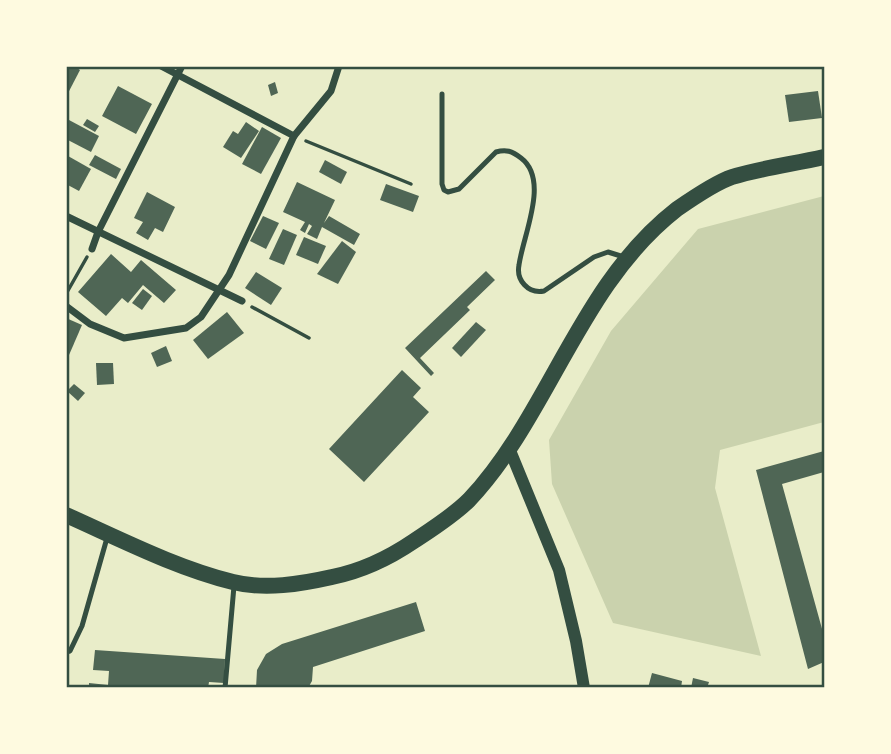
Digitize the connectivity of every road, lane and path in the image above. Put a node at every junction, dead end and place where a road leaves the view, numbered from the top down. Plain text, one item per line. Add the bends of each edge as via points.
1 (160, 66) edge
2 (182, 66) edge
3 (339, 66) edge
4 (178, 75) junction
5 (442, 94) dead end
6 (294, 136) junction
7 (824, 157) edge
8 (411, 184) dead end
9 (66, 216) edge
10 (98, 232) junction
11 (92, 250) joint
12 (626, 258) junction
13 (221, 289) junction
14 (66, 294) edge
15 (242, 301) joint
16 (66, 306) edge
17 (309, 338) dead end
18 (509, 448) junction
19 (66, 515) edge
20 (109, 534) junction
21 (234, 583) junction
22 (66, 652) edge
23 (225, 688) edge
24 (583, 688) edge

1 - 4 street
2 - 4 street
3 - 6 street via 331,92
4 - 6 street
4 - 10 street
5 - 12 lane via 444,190 459,189 496,152 517,155 531,167 533,204 518,266 519,276 530,290 544,292 608,252
6 - 8 path
6 - 13 street
7 - 12 main road via 730,178 677,209
9 - 10 street
10 - 11 street
10 - 13 street
11 - 14 path
12 - 18 main road via 592,306
13 - 15 street
13 - 16 street via 201,317 186,328 124,338 90,324
15 - 17 path
18 - 21 main road via 468,500 393,554 351,573 310,582
18 - 24 street via 559,570
19 - 20 main road
20 - 21 main road
20 - 22 lane via 82,626
21 - 23 lane

